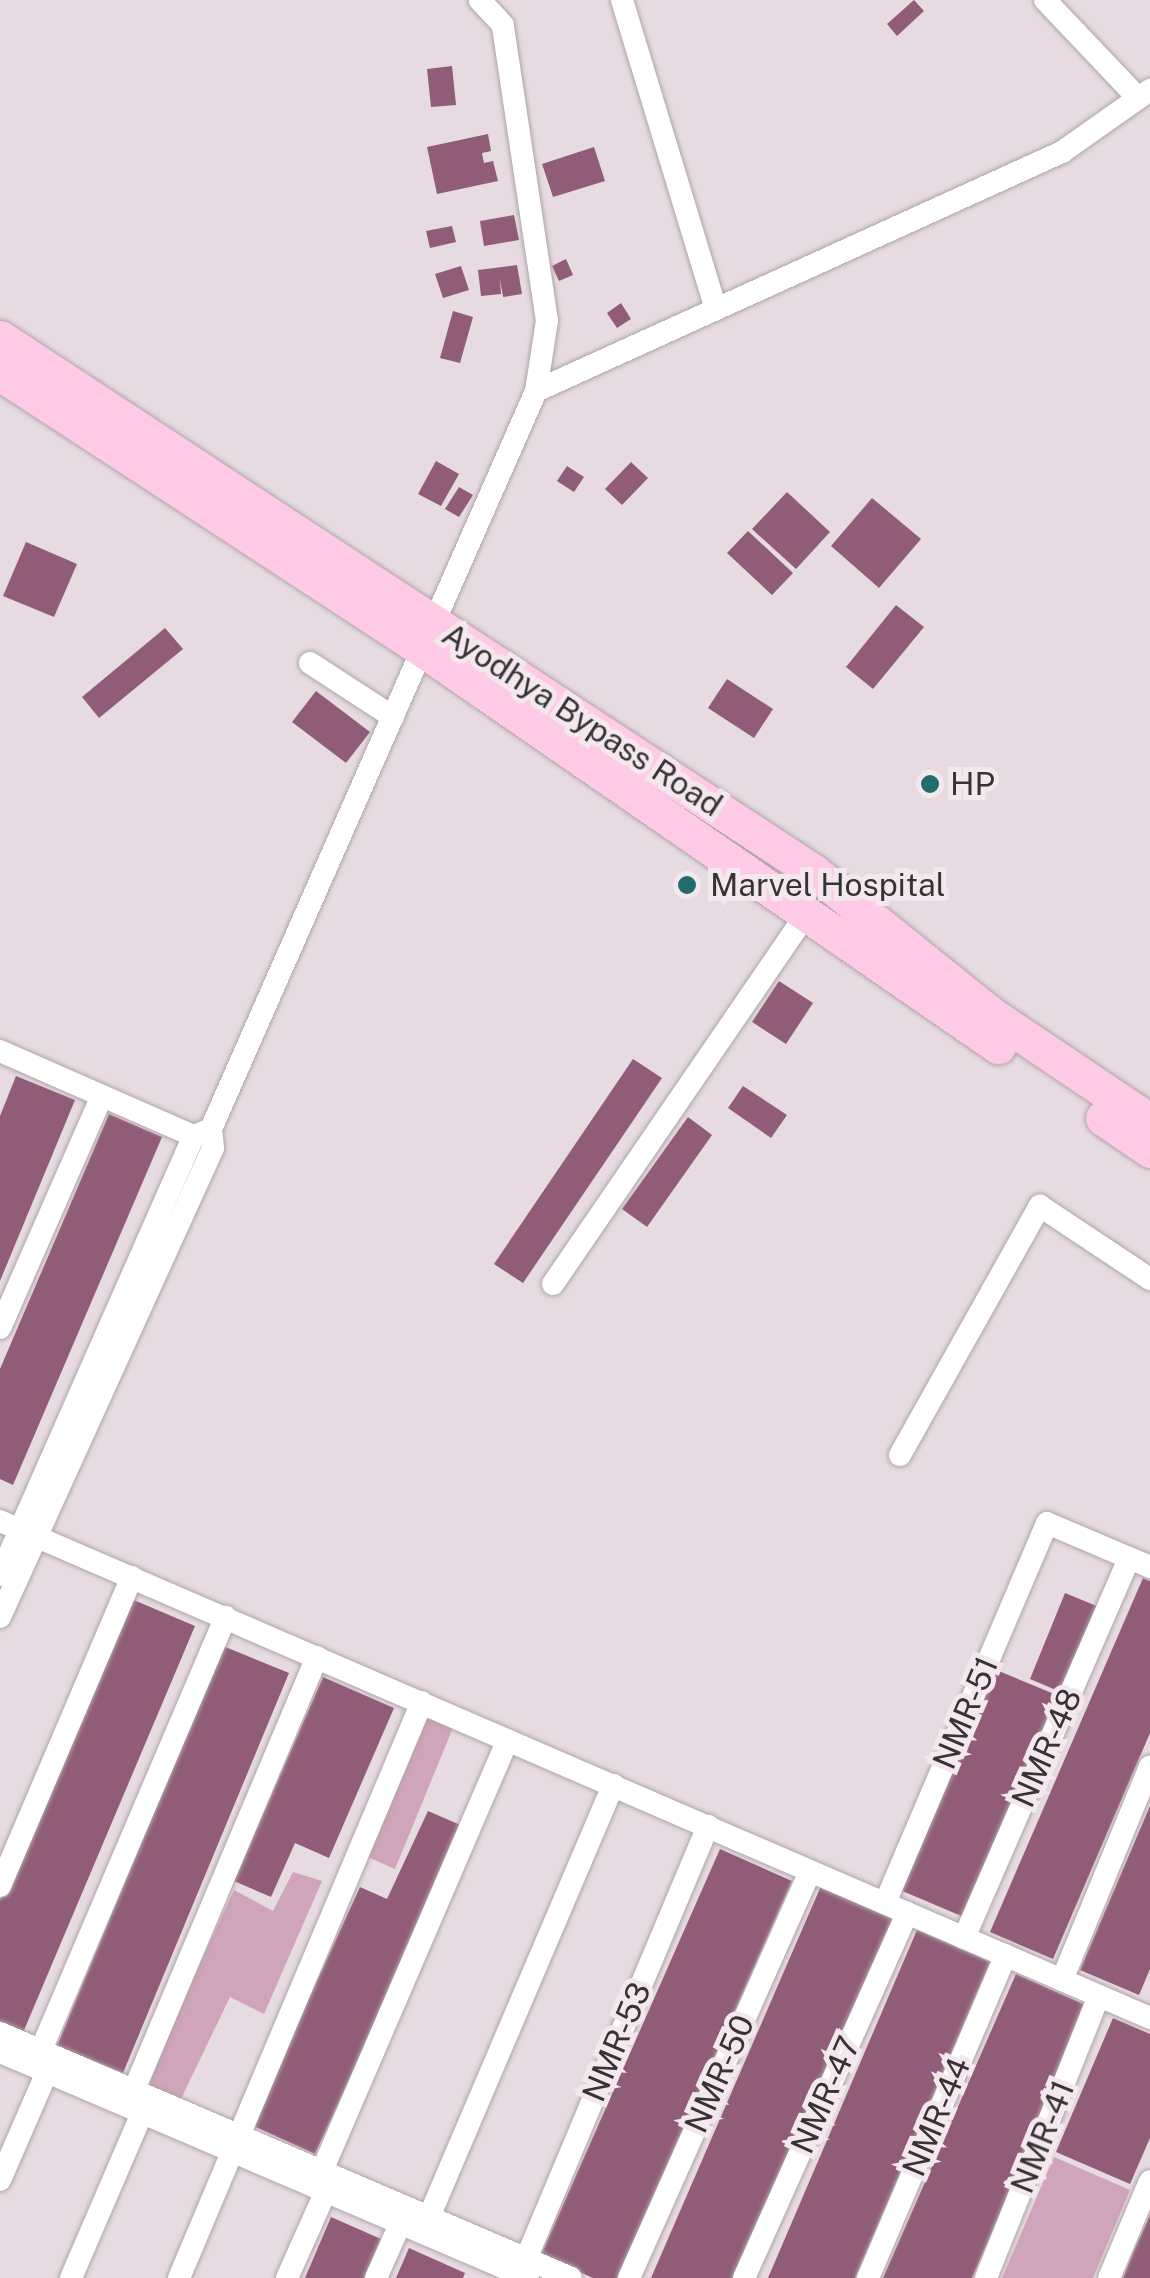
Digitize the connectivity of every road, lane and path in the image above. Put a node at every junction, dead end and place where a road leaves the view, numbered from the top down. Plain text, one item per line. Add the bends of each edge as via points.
1 (480, 0) edge
2 (622, 0) edge
3 (1045, 0) edge
4 (1144, 94) edge
5 (716, 309) junction
6 (0, 338) edge
7 (0, 373) edge
8 (536, 390) junction
9 (429, 637) junction
10 (310, 664) dead end
11 (394, 717) junction
12 (828, 882) junction
13 (806, 915) junction
14 (876, 916) junction
15 (854, 947) junction
16 (2, 1058) edge
17 (102, 1096) junction
18 (1150, 1121) edge
19 (202, 1132) junction
20 (1150, 1150) edge
21 (1150, 1279) edge
22 (554, 1284) dead end
23 (0, 1328) edge
24 (900, 1455) dead end
25 (19, 1529) edge
26 (1140, 1562) edge
27 (0, 1575) edge
28 (132, 1577) junction
29 (0, 1617) edge
30 (226, 1618) junction
31 (317, 1657) junction
32 (422, 1702) junction
33 (508, 1740) junction
34 (1150, 1766) edge
35 (613, 1785) junction
36 (708, 1826) junction
37 (810, 1871) junction
38 (0, 1886) edge
39 (885, 1903) junction
40 (907, 1912) junction
41 (964, 1938) junction
42 (1006, 1956) junction
43 (1062, 1980) junction
44 (1150, 1992) edge
45 (1099, 1996) junction
46 (1145, 2016) edge
47 (0, 2033) edge
48 (0, 2052) edge
49 (44, 2061) junction
50 (134, 2090) junction
51 (142, 2113) junction
52 (236, 2143) junction
53 (0, 2180) edge
54 (324, 2181) junction
55 (1150, 2181) edge
56 (412, 2216) junction
57 (527, 2268) edge
58 (484, 2269) edge
59 (71, 2278) edge
60 (179, 2278) edge
61 (288, 2278) edge
62 (376, 2278) edge
63 (571, 2278) edge
64 (629, 2278) edge
65 (744, 2278) edge
66 (868, 2278) edge
67 (986, 2278) edge
68 (1109, 2278) edge

1 - 8 street via 503,25 548,321
2 - 5 street
3 - 4 street
4 - 5 street via 1062,152
5 - 8 street
6 - 9 main road, Ayodhya Bypass Road
7 - 9 main road, Ayodhya Bypass Road
8 - 9 street
9 - 11 street
9 - 12 main road, Ayodhya Bypass Road
9 - 13 main road, Ayodhya Bypass Road
10 - 11 street
11 - 19 street
12 - 13 main road
12 - 14 main road, Ayodhya Bypass Road
13 - 15 main road, Ayodhya Bypass Road
13 - 22 street
14 - 15 main road
14 - 18 main road, Ayodhya Bypass Road via 992,1015
15 - 20 main road, Ayodhya Bypass Road
16 - 17 street
17 - 19 street
17 - 23 street
19 - 25 street via 214,1148
21 - 24 street via 1040,1206
25 - 27 street
25 - 28 street
25 - 29 street
26 - 39 street, NMR-51 via 1046,1523
26 - 41 street, NMR-48
28 - 30 street
28 - 38 street
30 - 31 street
30 - 49 street
31 - 32 street
31 - 50 street
32 - 33 street
32 - 52 street
33 - 35 street
33 - 54 street
34 - 43 street
35 - 36 street
35 - 56 street
36 - 37 street
36 - 57 street, NMR-53
37 - 39 street
37 - 64 street, NMR-50
39 - 40 street
40 - 41 street
40 - 65 street, NMR-47
41 - 42 street
42 - 43 street
42 - 66 street, NMR-44
43 - 45 street
44 - 46 street
45 - 46 street
45 - 67 street, NMR-41
47 - 49 street
48 - 49 street
49 - 50 street
49 - 51 street
49 - 53 street
50 - 52 street
51 - 52 street
51 - 59 street
52 - 54 street
52 - 60 street
54 - 56 street
54 - 61 street
55 - 68 street
56 - 57 street
56 - 58 street
56 - 62 street
57 - 58 street
57 - 63 street

